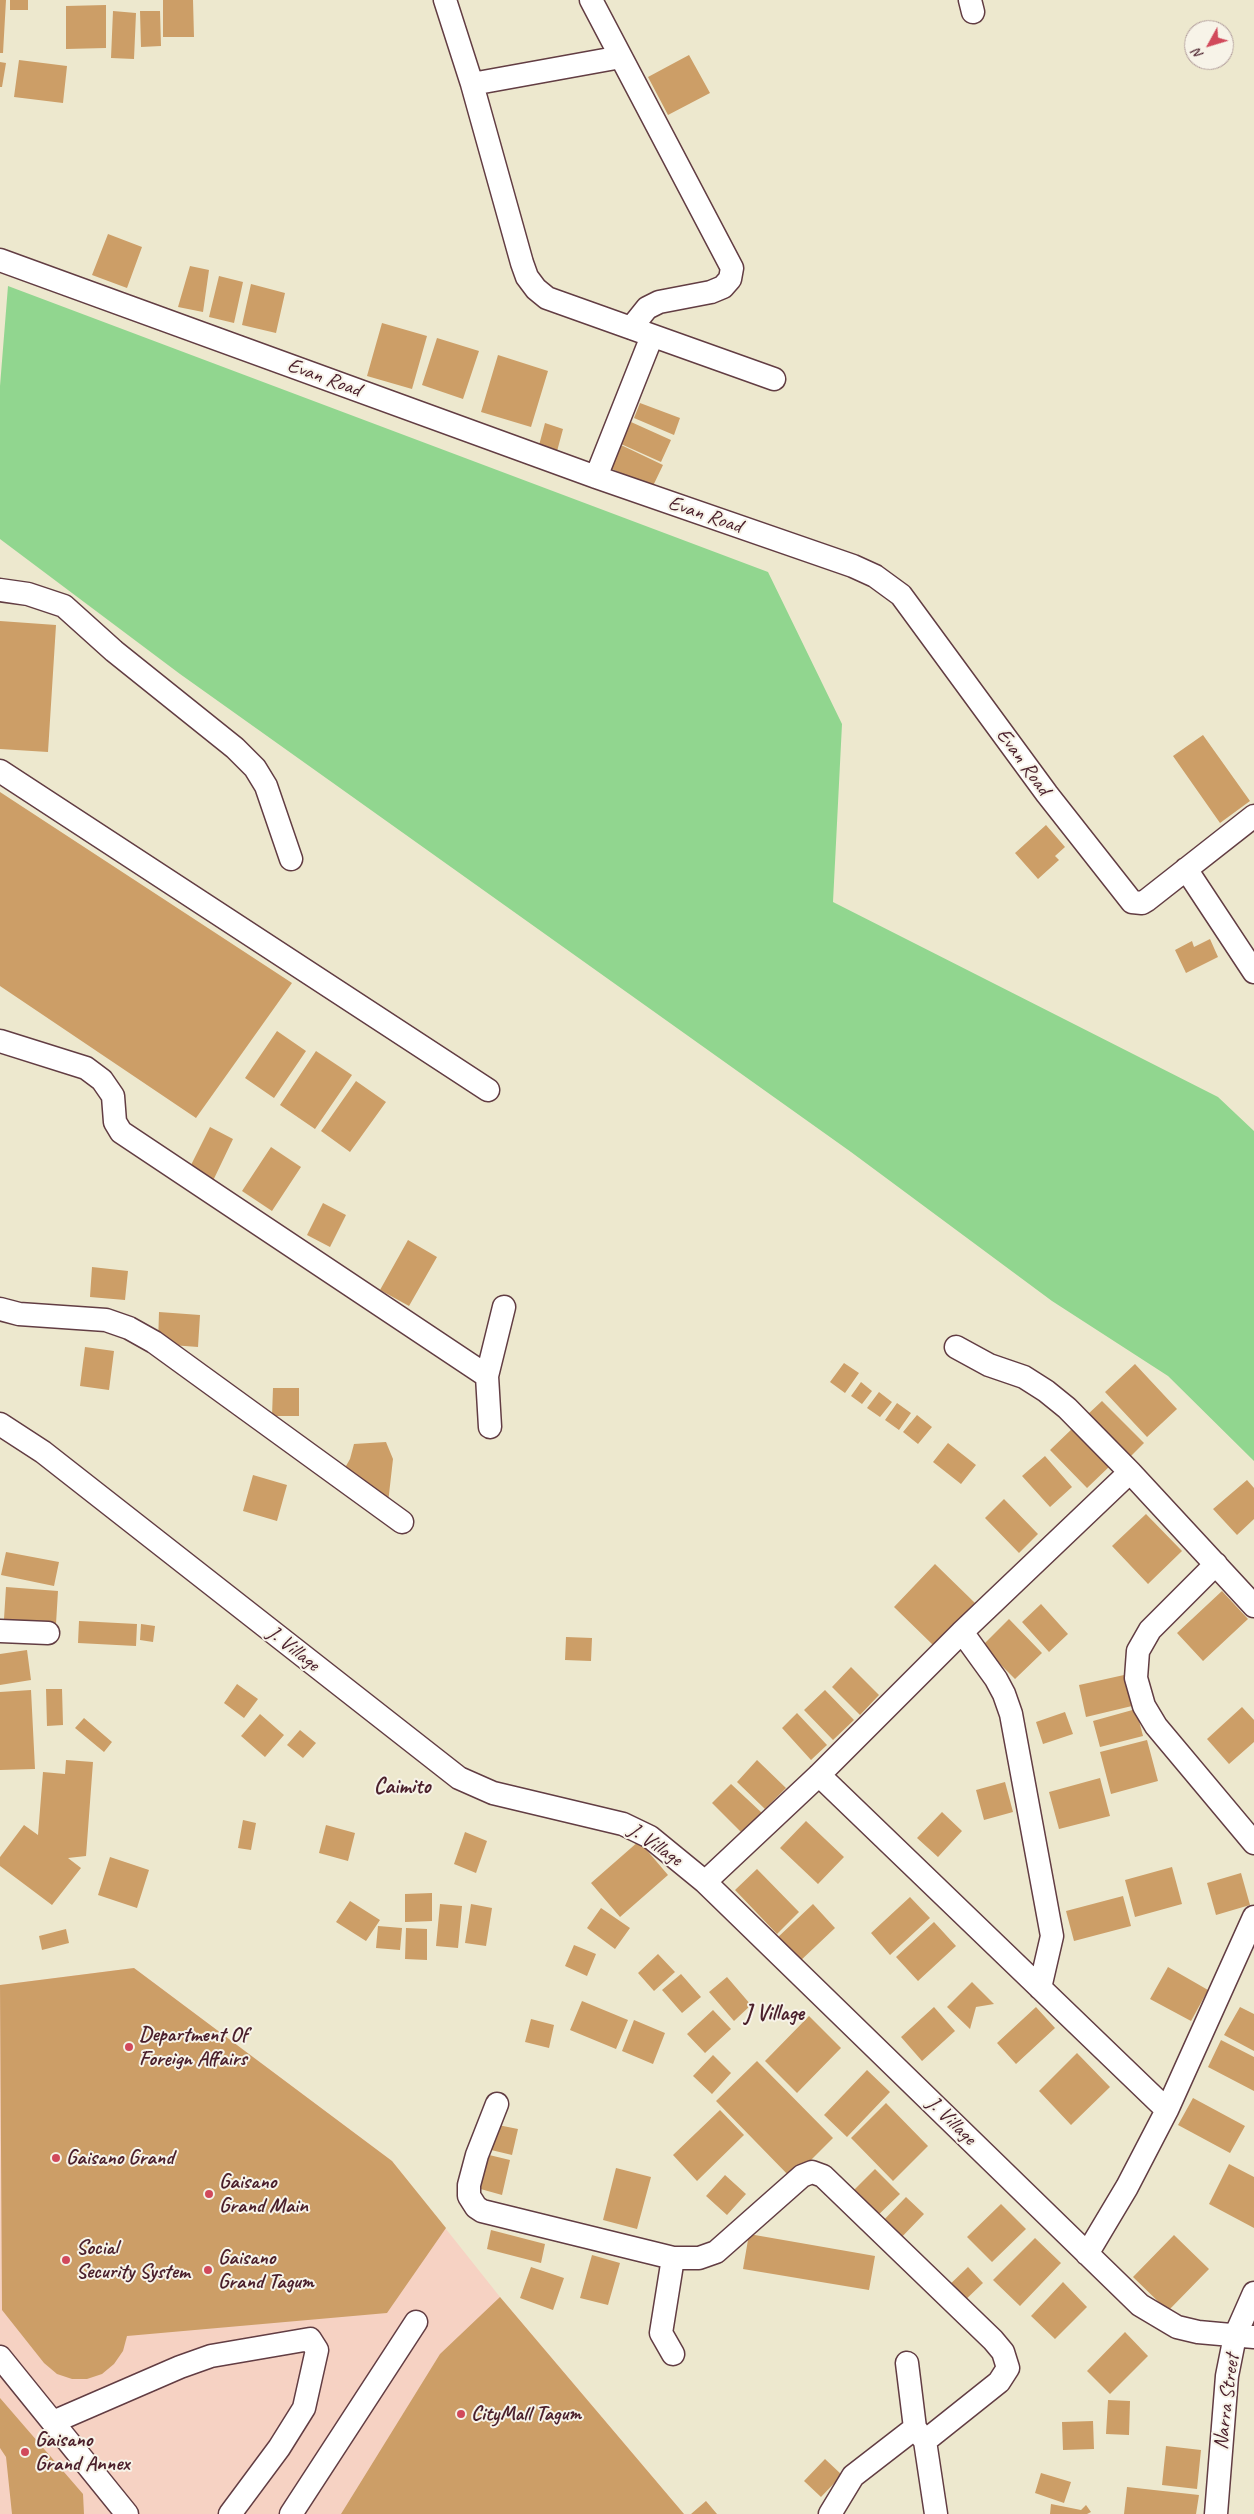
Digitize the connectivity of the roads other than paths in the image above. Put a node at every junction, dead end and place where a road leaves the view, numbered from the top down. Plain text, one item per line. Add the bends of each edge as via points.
1 (446, 0) edge
2 (591, 0) edge
3 (621, 57) junction
4 (472, 84) junction
5 (0, 260) edge
6 (631, 328) junction
7 (652, 336) junction
8 (774, 379) dead end
9 (596, 477) junction
10 (0, 590) edge
11 (0, 771) edge
12 (1254, 816) edge
13 (291, 859) dead end
14 (1186, 869) junction
15 (1254, 972) edge
16 (0, 1041) edge
17 (488, 1090) dead end
18 (504, 1307) dead end
19 (0, 1308) edge
20 (956, 1348) dead end
21 (487, 1376) junction
22 (0, 1424) edge
23 (490, 1427) dead end
24 (1130, 1472) junction
25 (402, 1522) dead end
26 (1216, 1564) junction
27 (1254, 1606) edge
28 (0, 1631) edge
29 (962, 1632) junction
30 (48, 1633) dead end
31 (819, 1775) junction
32 (1254, 1843) edge
33 (705, 1882) junction
34 (1254, 1918) edge
35 (1040, 1988) junction
36 (497, 2104) dead end
37 (1167, 2110) junction
38 (1087, 2254) junction
39 (673, 2258) junction
40 (1254, 2293) edge
41 (416, 2322) dead end
42 (1244, 2337) edge
43 (673, 2354) dead end
44 (0, 2357) edge
45 (906, 2363) dead end
46 (53, 2422) junction
47 (920, 2435) junction
48 (127, 2514) edge
49 (230, 2514) edge
50 (291, 2514) edge
51 (830, 2514) edge
52 (936, 2514) edge
53 (1216, 2514) edge

1 - 4 street
2 - 3 street
3 - 4 street
3 - 6 street via 732,268 730,279 723,287 659,302 647,308
4 - 6 street via 527,277 547,298
5 - 9 street, Evan Road
6 - 7 street
7 - 8 street
7 - 9 street
9 - 14 street, Evan Road via 853,566 889,585 901,595 1047,794 1132,902 1142,903
10 - 13 street via 28,594 64,606 235,748 255,768 266,786
11 - 17 street
12 - 14 street, Evan Road
14 - 15 street
16 - 21 street via 86,1068 102,1080 113,1096 115,1122 121,1132
18 - 21 street
19 - 25 street via 19,1314 106,1320 129,1328 154,1342
20 - 24 street via 1024,1377 1046,1391
21 - 23 street
22 - 33 street, J. Village via 43,1452 459,1778 493,1793 623,1824 650,1837
24 - 26 street
24 - 29 street
26 - 27 street
26 - 32 street via 1150,1630 1138,1651 1136,1678 1144,1706 1156,1726
28 - 30 street
29 - 31 street
29 - 35 street via 996,1679 1010,1714 1052,1936
31 - 33 street
31 - 35 street
33 - 38 street, J. Village
34 - 37 street
35 - 37 street
36 - 39 street via 469,2185 469,2196 476,2207
37 - 38 street
38 - 42 street, J. Village via 1140,2305 1158,2317 1177,2327 1198,2332
39 - 43 street via 661,2333
39 - 47 street via 699,2258 716,2252 802,2176 812,2172 823,2176 1003,2352 1008,2368 1000,2382
40 - 42 street, Narra Street
41 - 50 street
42 - 53 street, Narra Street via 1227,2376
44 - 46 street
45 - 47 street
46 - 48 street
46 - 49 street via 211,2356 310,2338 317,2350 304,2408 280,2448
47 - 51 street via 853,2476
47 - 52 street

